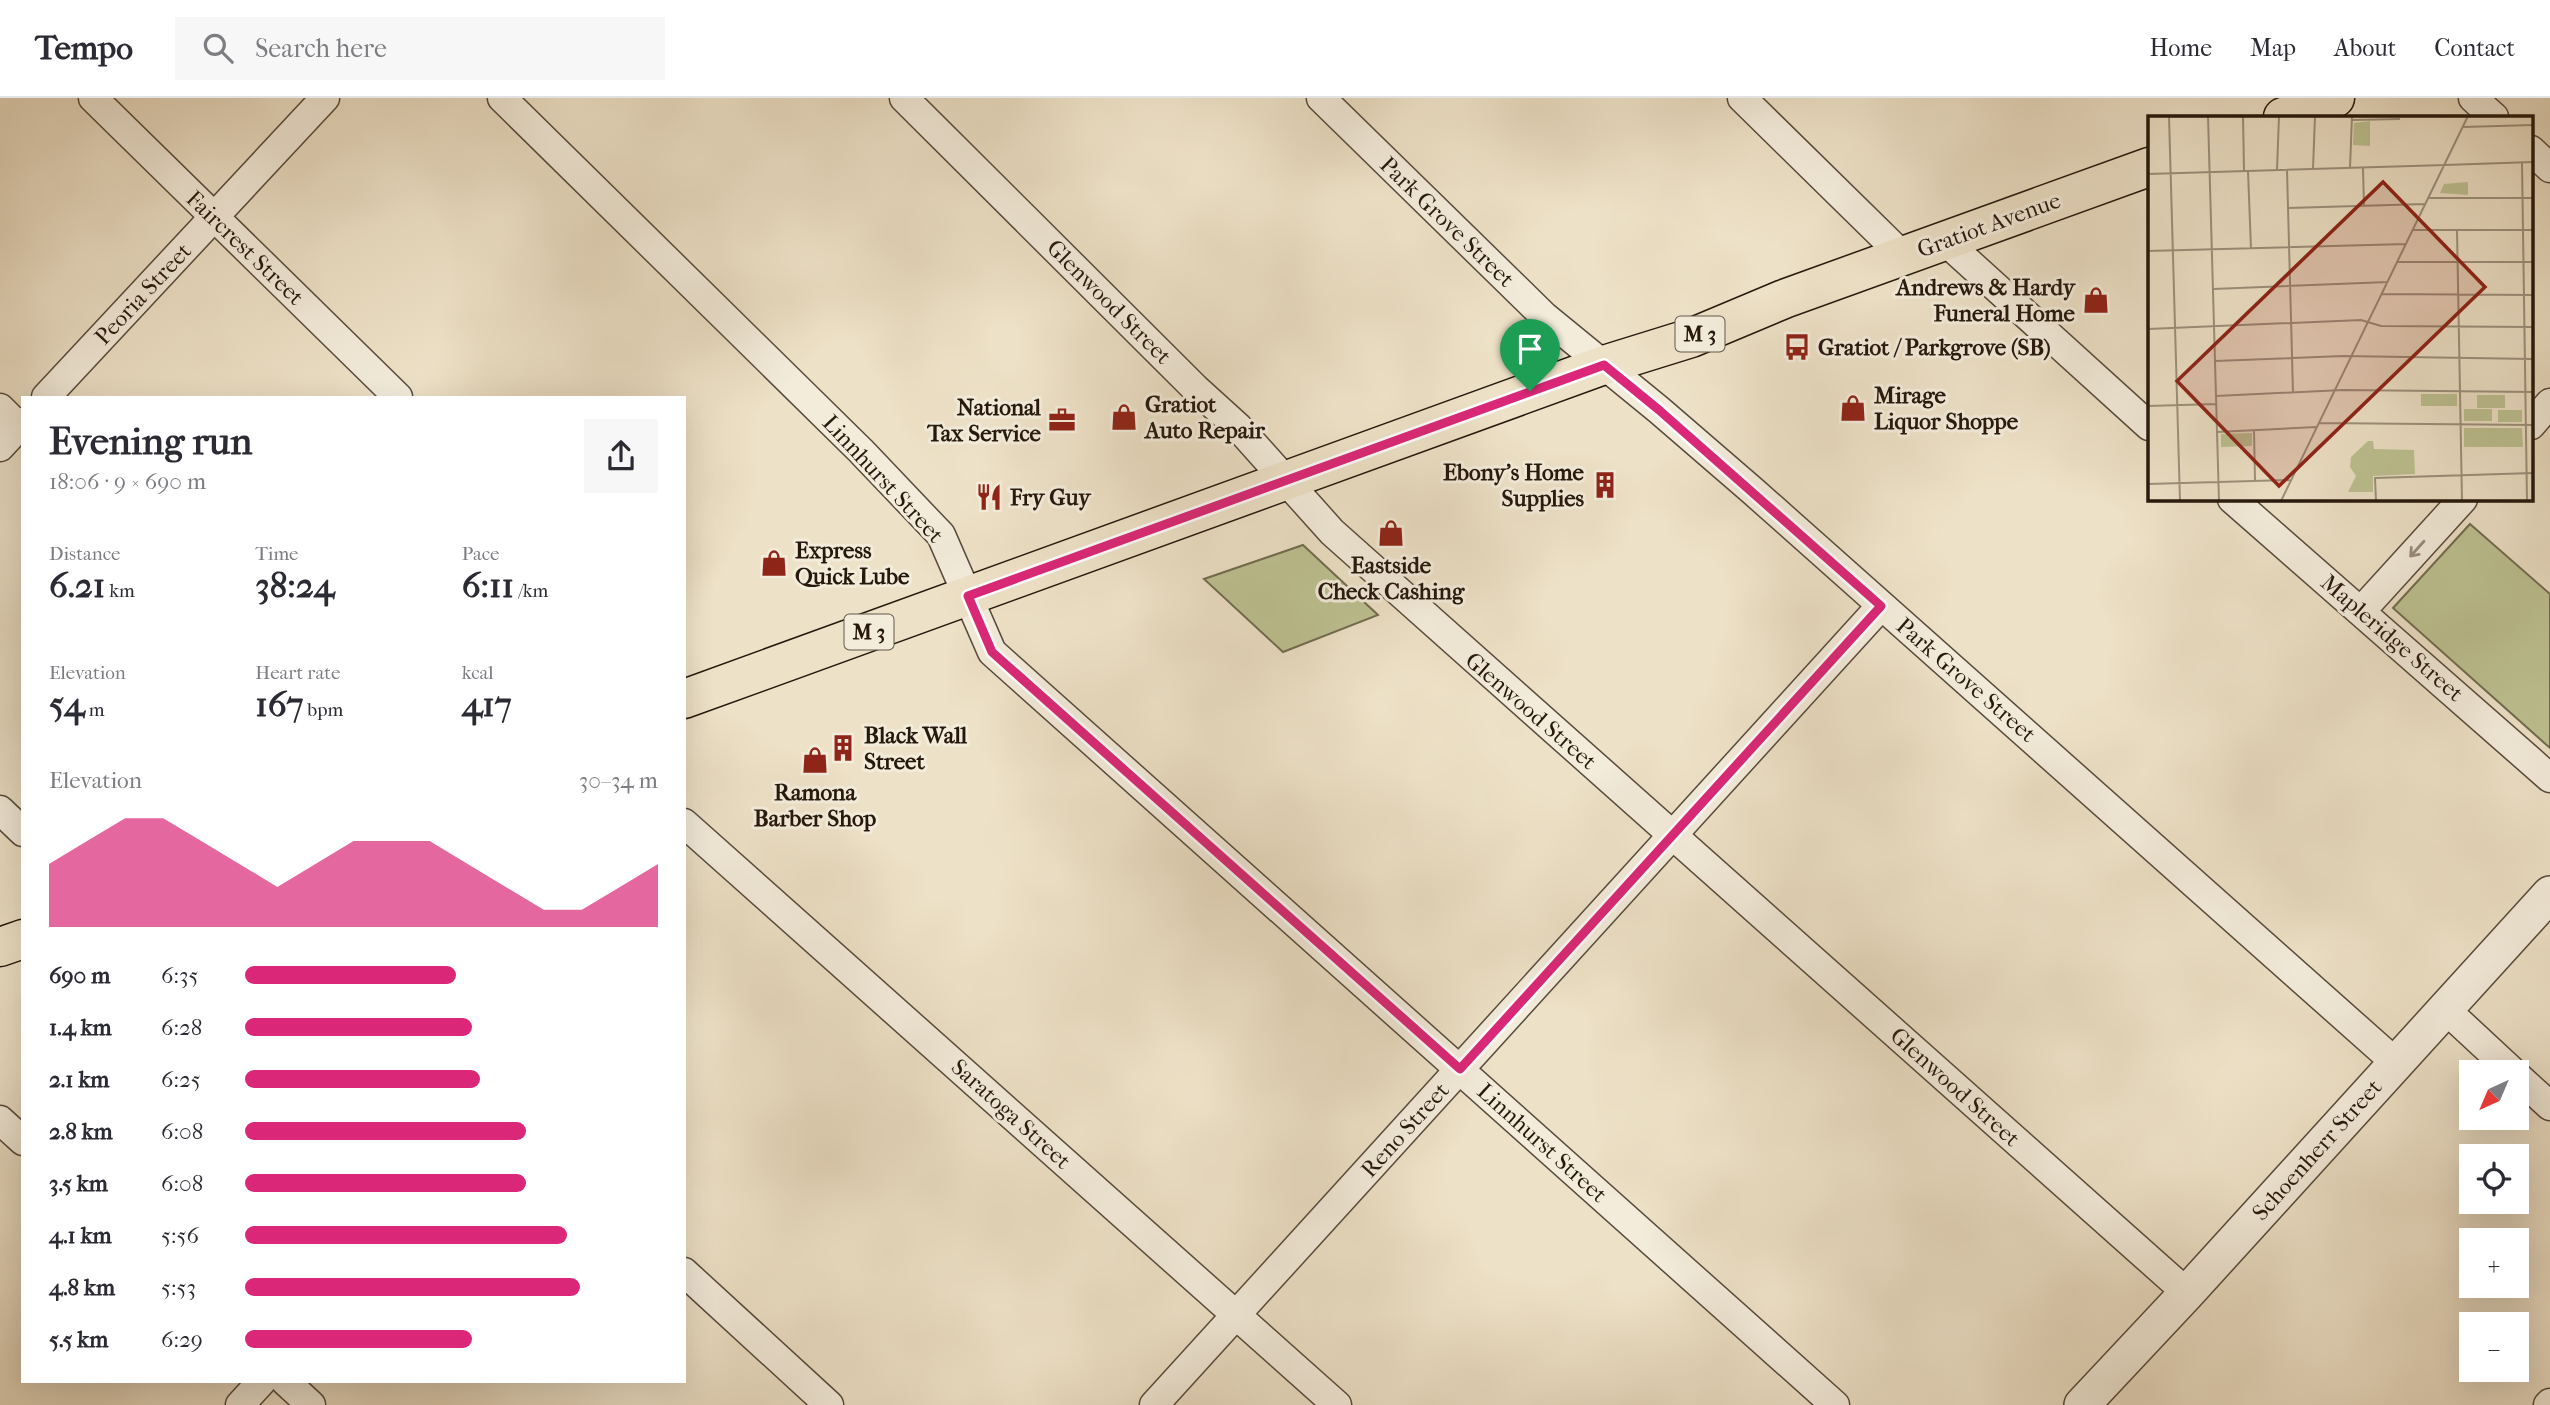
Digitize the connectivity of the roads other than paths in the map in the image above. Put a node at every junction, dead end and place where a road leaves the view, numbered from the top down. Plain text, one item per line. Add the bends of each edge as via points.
1 (93, 98) edge
2 (325, 98) edge
3 (502, 98) edge
4 (904, 98) edge
5 (1321, 98) edge
6 (1742, 98) edge
7 (2335, 98) edge
8 (2473, 98) edge
9 (2286, 116) edge
10 (2493, 116) edge
11 (2532, 151) edge
12 (2148, 167) edge
13 (2550, 169) edge
14 (214, 217) junction
15 (1945, 241) junction
16 (1903, 256) junction
17 (1604, 365) junction
18 (47, 396) edge
19 (397, 396) edge
20 (2550, 404) edge
21 (2532, 424) edge
22 (2148, 425) edge
23 (1287, 480) junction
24 (2233, 500) edge
25 (2462, 500) edge
26 (968, 596) junction
27 (1881, 606) junction
28 (2362, 610) junction
29 (689, 690) edge
30 (2550, 778) edge
31 (0, 810) edge
32 (686, 825) edge
33 (21, 830) edge
34 (1672, 835) junction
35 (2550, 894) edge
36 (21, 940) edge
37 (0, 947) edge
38 (2445, 1009) junction
39 (2500, 1060) edge
40 (2396, 1063) junction
41 (1460, 1069) junction
42 (2529, 1087) edge
43 (2550, 1106) edge
44 (0, 1120) edge
45 (21, 1139) edge
46 (686, 1274) edge
47 (2187, 1293) junction
48 (1236, 1315) junction
49 (260, 1383) edge
50 (287, 1383) edge
51 (240, 1405) edge
52 (311, 1405) edge
53 (829, 1405) edge
54 (1154, 1405) edge
55 (1337, 1405) edge
56 (1835, 1405) edge
57 (2082, 1405) edge

1 - 14 street, Faircrest Street
2 - 14 street, Peoria Street
3 - 26 street, Linnhurst Street via 942,535
4 - 23 street, Glenwood Street via 1238,426
5 - 17 street, Park Grove Street via 1544,316
6 - 16 street
7 - 9 main road
8 - 10 street
11 - 13 street
12 - 15 main road, Gratiot Avenue / M 3
14 - 18 street, Peoria Street
14 - 19 street, Faircrest Street
15 - 16 main road, Gratiot Avenue / M 3
15 - 22 street
16 - 17 main road, Gratiot Avenue / M 3 via 1691,338
17 - 23 main road, Gratiot Avenue / M 3
17 - 27 street, Park Grove Street
20 - 21 street
23 - 26 main road, Gratiot Avenue / M 3
23 - 34 street, Glenwood Street via 1342,541
24 - 28 street, Mapleridge Street
25 -> 28 street
26 - 29 main road, Gratiot Avenue / M 3
26 - 41 street, Linnhurst Street via 992,652
27 - 34 street, Reno Street
27 - 40 street, Park Grove Street
28 - 30 street, Mapleridge Street
31 - 33 street
32 - 48 street, Saratoga Street
34 - 41 street, Reno Street
34 - 47 street, Glenwood Street
35 - 38 street, Schoenherr Street
36 - 37 main road
38 - 39 street
38 - 40 street, Schoenherr Street
40 - 47 street, Schoenherr Street
41 - 48 street, Reno Street
41 - 56 street, Linnhurst Street
42 - 43 street
44 - 45 street
46 - 53 street
47 - 57 street, Schoenherr Street
48 - 54 street, Reno Street
48 - 55 street, Saratoga Street
49 - 51 street
50 - 52 street

